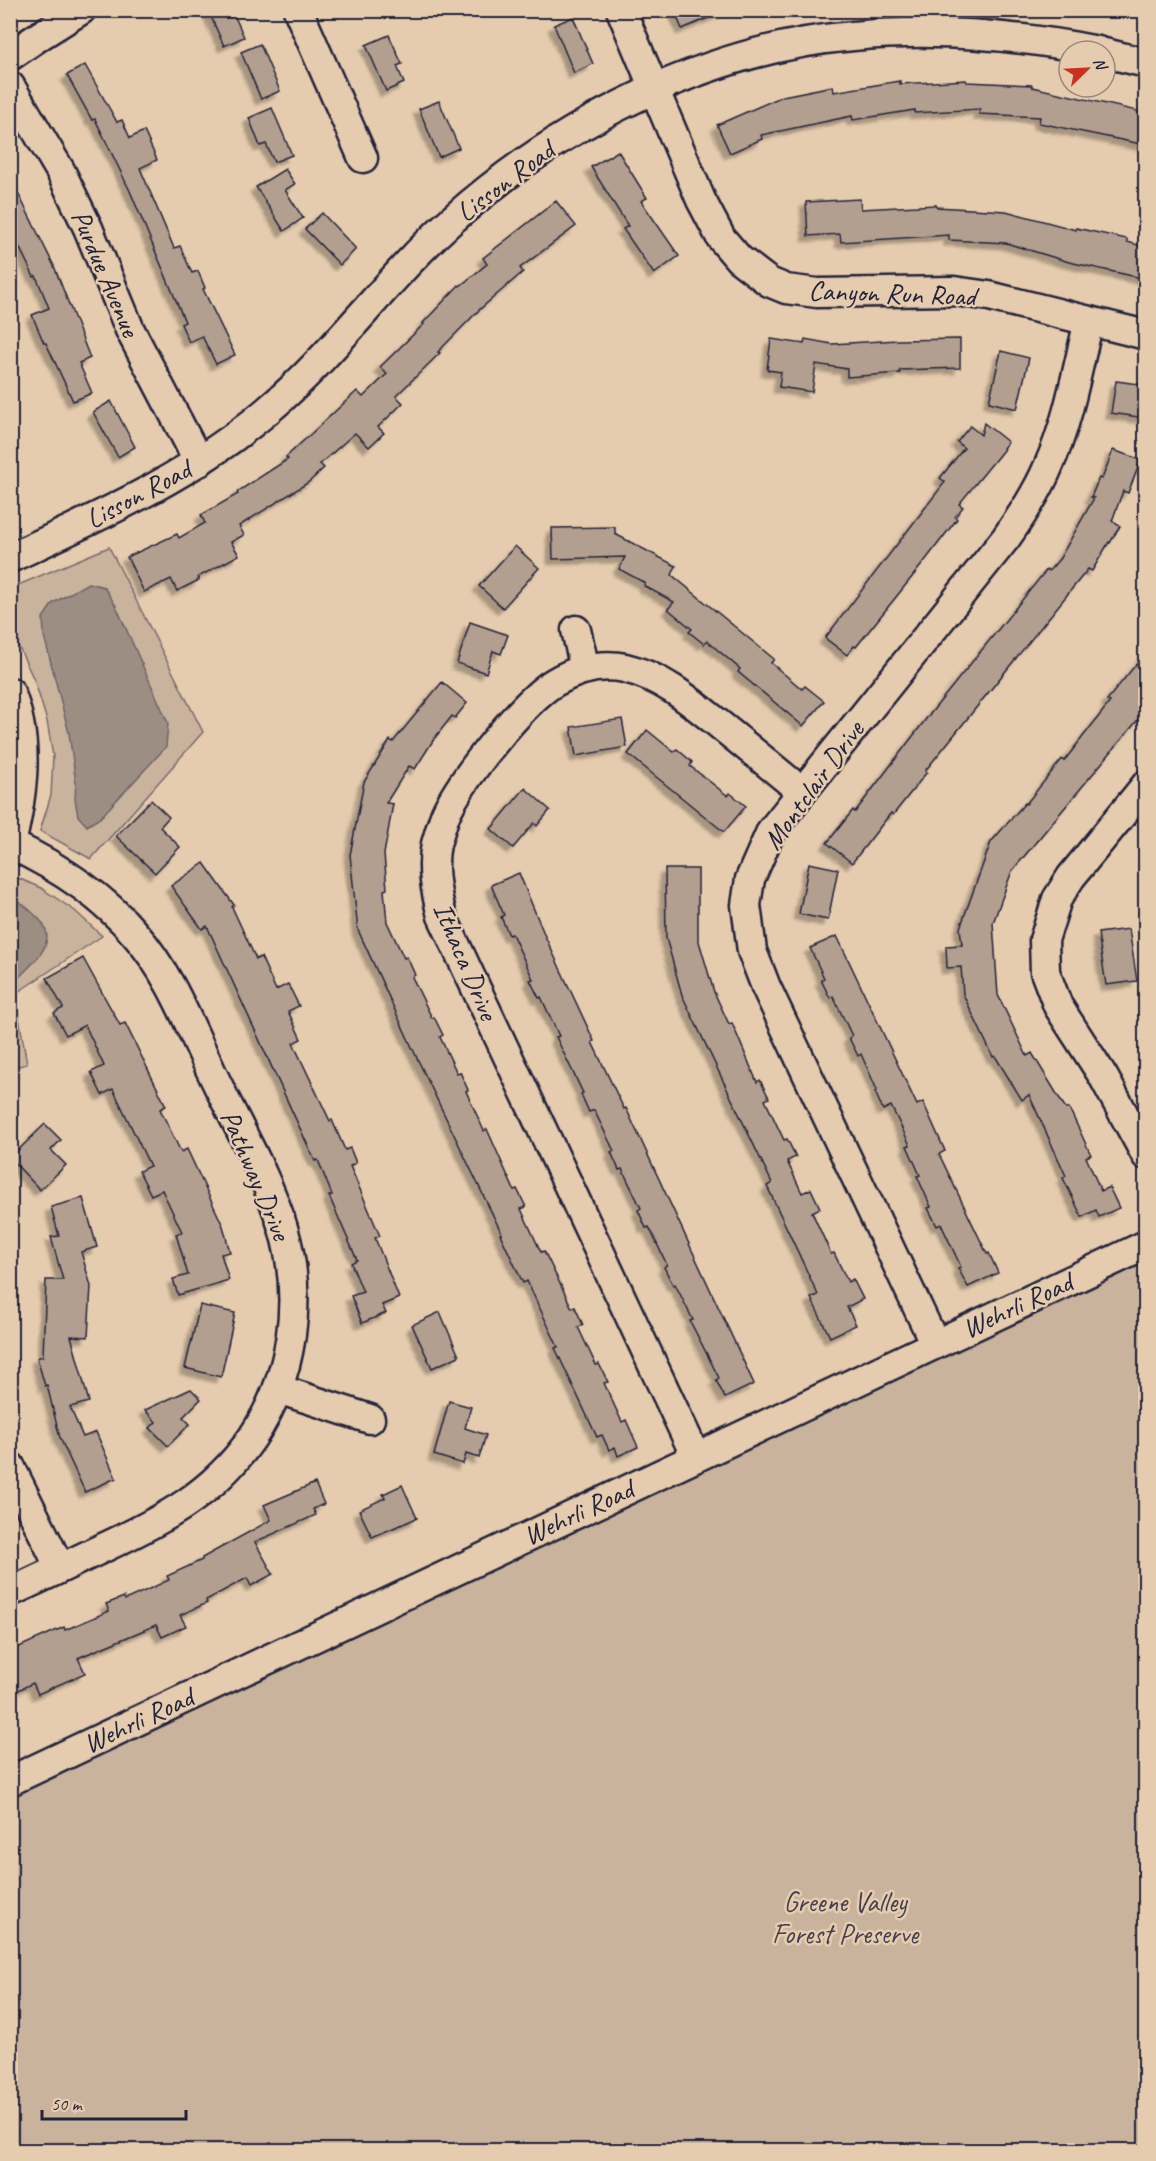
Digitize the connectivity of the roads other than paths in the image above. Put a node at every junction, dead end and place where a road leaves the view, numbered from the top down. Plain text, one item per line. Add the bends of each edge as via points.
1 (81, 10) edge
2 (298, 10) edge
3 (621, 10) edge
4 (1057, 43) edge
5 (10, 56) edge
6 (1117, 56) edge
7 (1146, 63) edge
8 (10, 86) edge
9 (655, 90) junction
10 (363, 158) dead end
11 (1089, 321) junction
12 (1146, 335) edge
13 (199, 462) junction
14 (10, 558) edge
15 (576, 630) dead end
16 (585, 669) junction
17 (10, 692) edge
18 (1146, 785) edge
19 (802, 792) junction
20 (11, 844) edge
21 (1146, 1155) edge
22 (1146, 1245) edge
23 (935, 1344) junction
24 (278, 1389) junction
25 (370, 1419) dead end
26 (696, 1457) junction
27 (10, 1466) edge
28 (60, 1569) junction
29 (10, 1592) edge
30 (10, 1781) edge

1 - 5 street
2 - 10 street
3 - 9 street, Canyon Run Road
4 - 9 street, Lisson Road via 962,33 854,35 743,57
6 - 7 street
8 - 13 street, Purdue Avenue via 61,172 130,330
9 - 11 street, Canyon Run Road via 721,238 739,259 769,282 786,289 817,293 954,291
9 - 13 street, Lisson Road via 585,125 496,182 420,251 303,378 260,417
11 - 12 street, Canyon Run Road
11 - 19 street, Montclair Drive via 1063,426 1049,466 1029,504
13 - 14 street, Lisson Road via 131,501
15 - 16 street
16 - 19 street, Ithaca Drive via 623,668 661,682
16 - 26 street, Ithaca Drive via 554,682 531,701 462,784 445,814 436,844 436,895 465,966
17 - 20 street via 24,767
18 - 21 street via 1071,877 1057,899 1044,940 1045,972 1058,1006 1103,1076
19 - 23 street, Montclair Drive via 771,831 750,879 746,905 752,951
20 - 24 street, Pathway Drive via 88,888 135,933 171,988 268,1190 288,1244 293,1312 291,1340
22 - 23 street, Wehrli Road
23 - 26 street, Wehrli Road
24 - 25 street
24 - 28 street, Pathway Drive via 252,1438 221,1476 200,1494 157,1523
26 - 30 street, Wehrli Road
27 - 28 street
28 - 29 street, Pathway Drive

